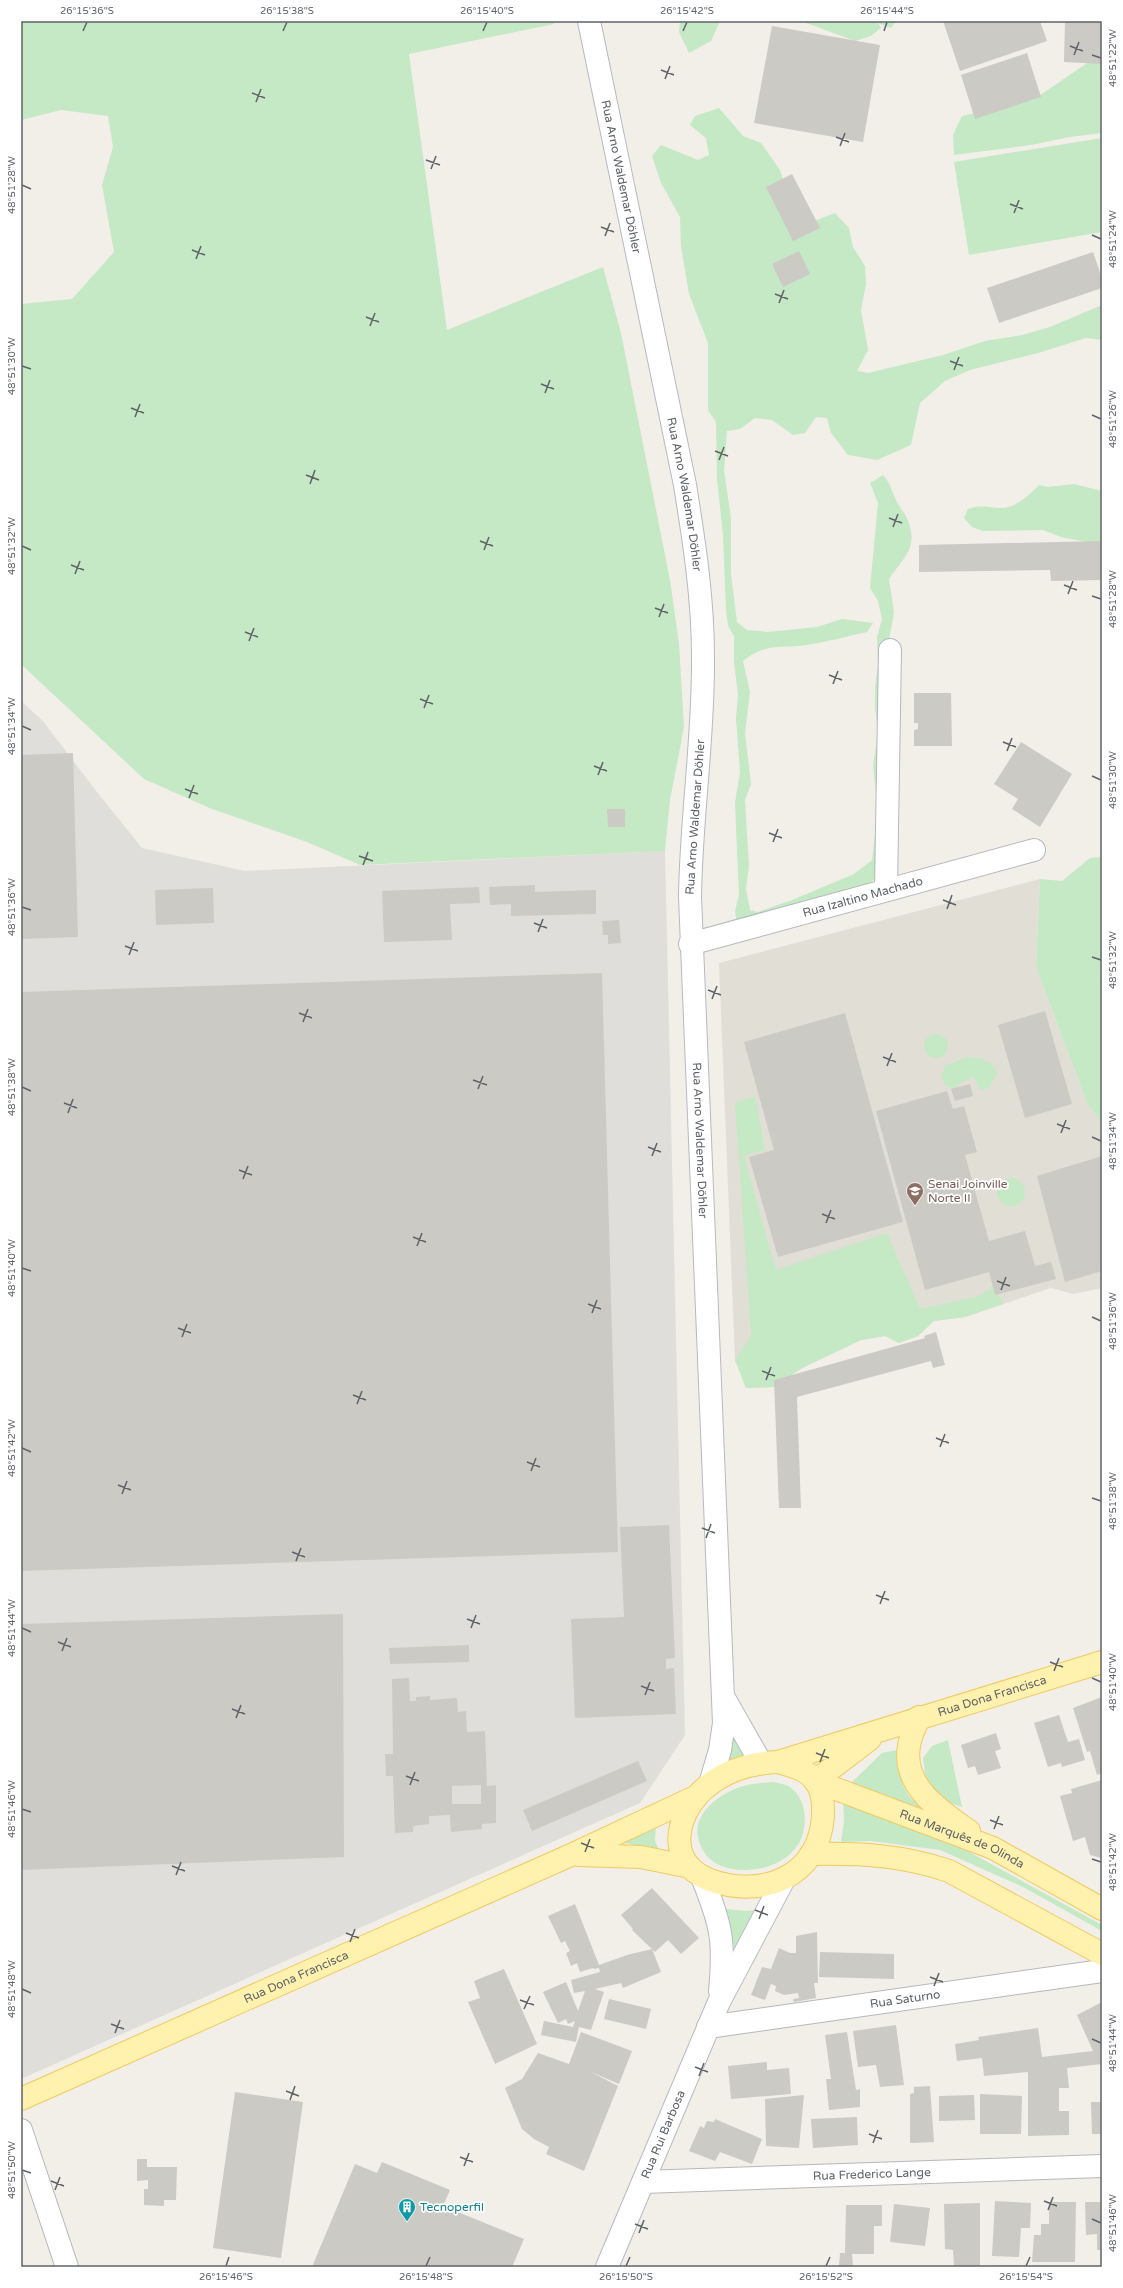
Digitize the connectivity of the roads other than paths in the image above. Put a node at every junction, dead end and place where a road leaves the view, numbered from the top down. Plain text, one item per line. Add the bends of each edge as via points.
1 (589, 21) edge
2 (890, 650) dead end
3 (1034, 850) dead end
4 (886, 890) junction
5 (690, 944) junction
6 (1102, 1662) edge
7 (722, 1696) junction
8 (919, 1717) junction
9 (882, 1729) junction
10 (770, 1762) junction
11 (815, 1781) junction
12 (704, 1790) junction
13 (993, 1848) junction
14 (811, 1854) junction
15 (571, 1855) junction
16 (696, 1872) junction
17 (784, 1879) junction
18 (1102, 1909) edge
19 (1102, 1954) edge
20 (1102, 1971) edge
21 (719, 2002) junction
22 (708, 2027) junction
23 (21, 2099) edge
24 (21, 2130) edge
25 (1102, 2166) edge
26 (643, 2182) junction
27 (67, 2267) edge
28 (607, 2267) edge

1 - 5 main road, Rua Arno Waldemar Döhler via 685,485 701,597 702,712 699,772 690,853
2 - 4 main road
3 - 4 main road, Rua Izaltino Machado
4 - 5 main road, Rua Izaltino Machado
5 - 7 main road, Rua Arno Waldemar Döhler
6 - 8 main road, Rua Dona Francisca
7 - 10 main road, Rua Arno Waldemar Döhler
7 - 12 main road, Rua Arno Waldemar Döhler via 724,1723 720,1750
8 - 9 main road, Rua Dona Francisca
8 - 13 main road via 909,1746 908,1766 916,1785 942,1811
9 - 10 main road, Rua Dona Francisca
9 - 11 main road, Rua Dona Francisca
10 - 11 main road via 800,1769
10 - 12 main road via 728,1773
11 - 13 main road, Rua Marquês de Olinda
11 - 14 main road via 821,1792 823,1807 820,1830
12 - 15 main road, Rua Dona Francisca
12 - 16 main road via 681,1824 679,1840 681,1854
13 - 18 main road, Rua Marquês de Olinda
14 - 17 main road
14 - 19 main road via 856,1853 897,1857 938,1867 975,1884
15 - 16 main road, Rua Dona Francisca via 640,1857
15 - 23 main road, Rua Dona Francisca
16 - 17 main road via 738,1888 756,1888
16 - 21 main road, Rua Rui Barbosa via 718,1917 722,1938 723,1960
17 - 21 main road, Rua Rui Barbosa
20 - 22 main road, Rua Saturno
21 - 22 main road, Rua Rui Barbosa
22 - 26 main road, Rua Rui Barbosa
24 - 27 main road
25 - 26 main road, Rua Frederico Lange
26 - 28 main road, Rua Rui Barbosa

